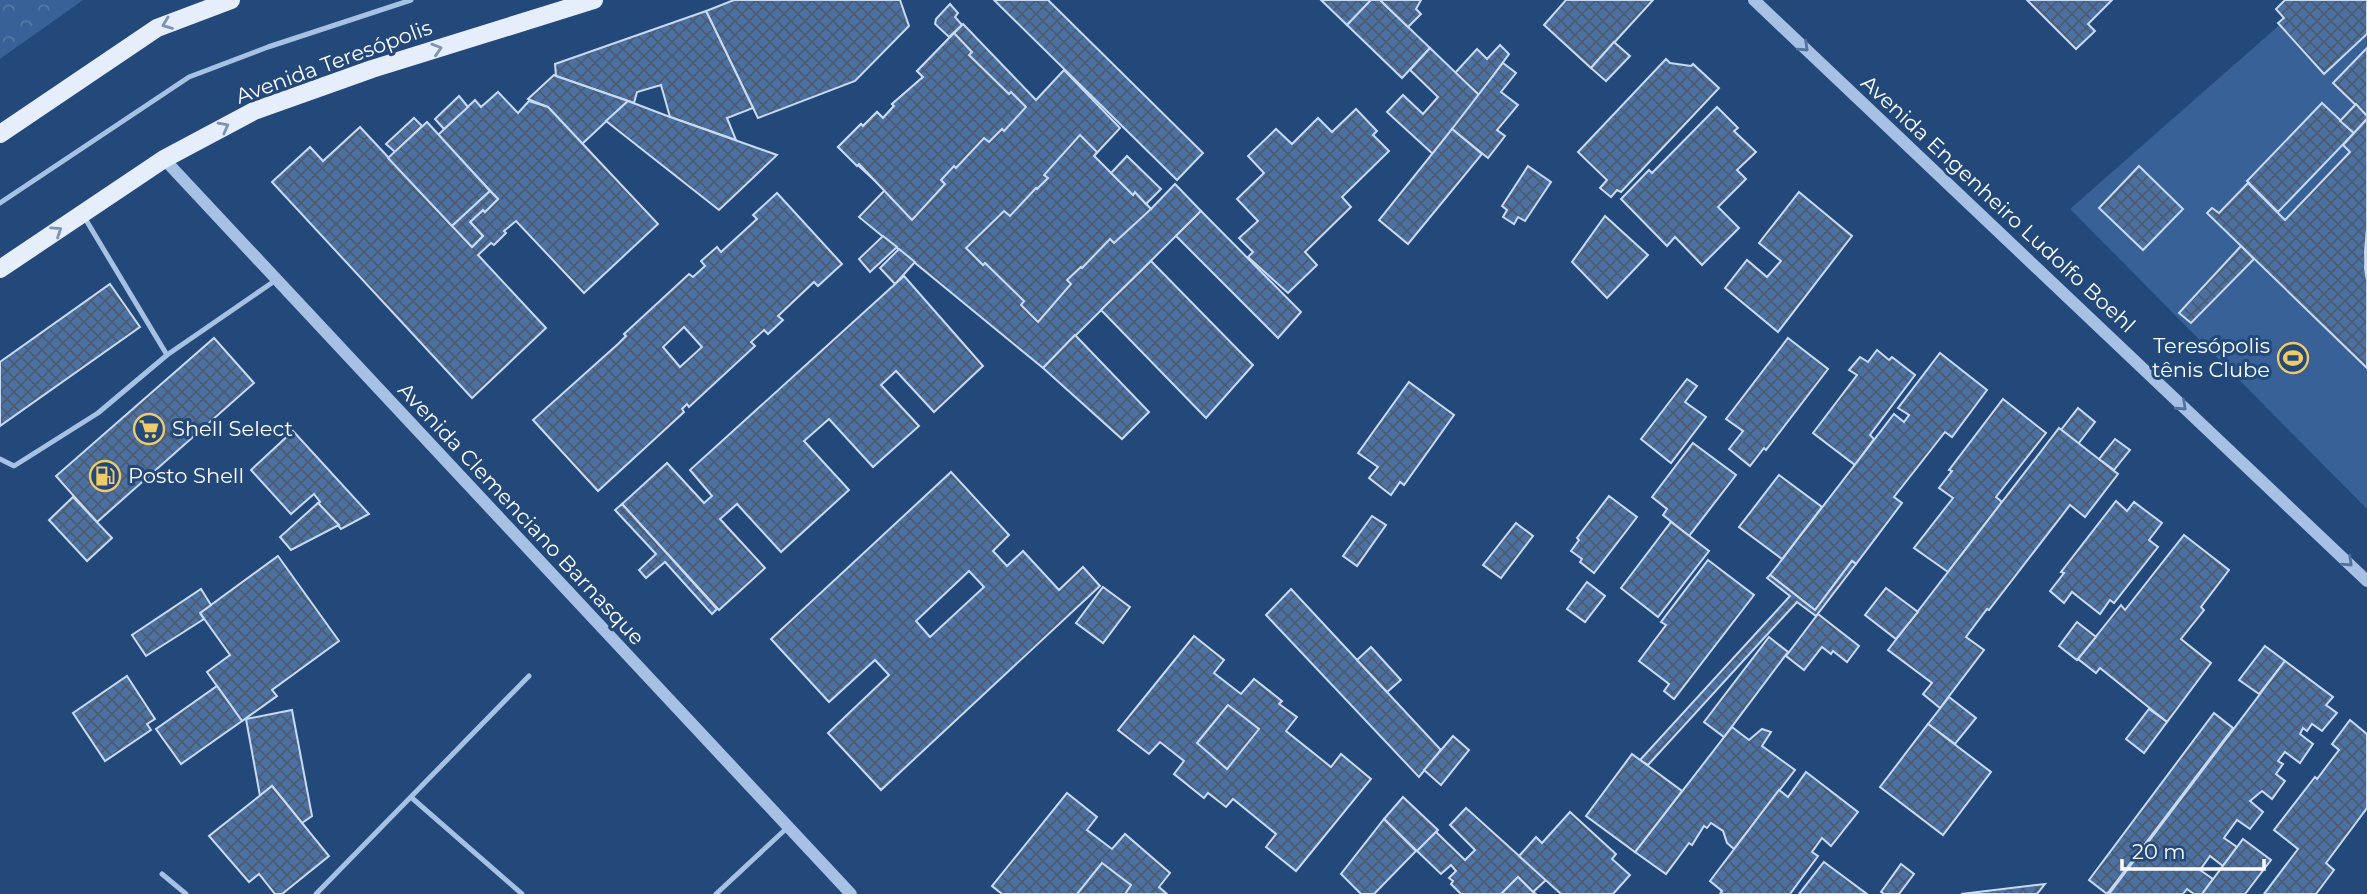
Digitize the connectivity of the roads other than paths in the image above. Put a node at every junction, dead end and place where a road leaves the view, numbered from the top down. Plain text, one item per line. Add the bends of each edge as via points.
1 (231, 0) edge
2 (411, 0) edge
3 (594, 0) edge
4 (1754, 0) edge
5 (0, 134) edge
6 (163, 159) junction
7 (0, 203) edge
8 (82, 214) junction
9 (0, 269) edge
10 (276, 280) junction
11 (167, 355) junction
12 (0, 459) edge
13 (2367, 581) edge
14 (528, 676) dead end
15 (412, 798) junction
16 (788, 827) junction
17 (162, 874) dead end
18 (187, 894) edge
19 (316, 894) edge
20 (522, 894) edge
21 (716, 894) edge
22 (851, 894) edge

1 -> 5 main road via 157,28
2 - 7 lane via 189,78
6 -> 3 main road, Avenida Teresópolis via 254,111
4 -> 13 street, Avenida Engenheiro Ludolfo Boehl
6 - 8 main road, Avenida Teresópolis
6 - 10 street, Avenida Clemenciano Barnasque
9 -> 8 main road, Avenida Teresópolis
8 - 11 lane
10 - 11 lane
10 - 16 street, Avenida Clemenciano Barnasque
11 - 12 lane via 98,413 15,466
14 - 15 lane
15 - 19 lane
15 - 20 lane
16 - 21 lane
16 - 22 street, Avenida Clemenciano Barnasque
17 - 18 lane

